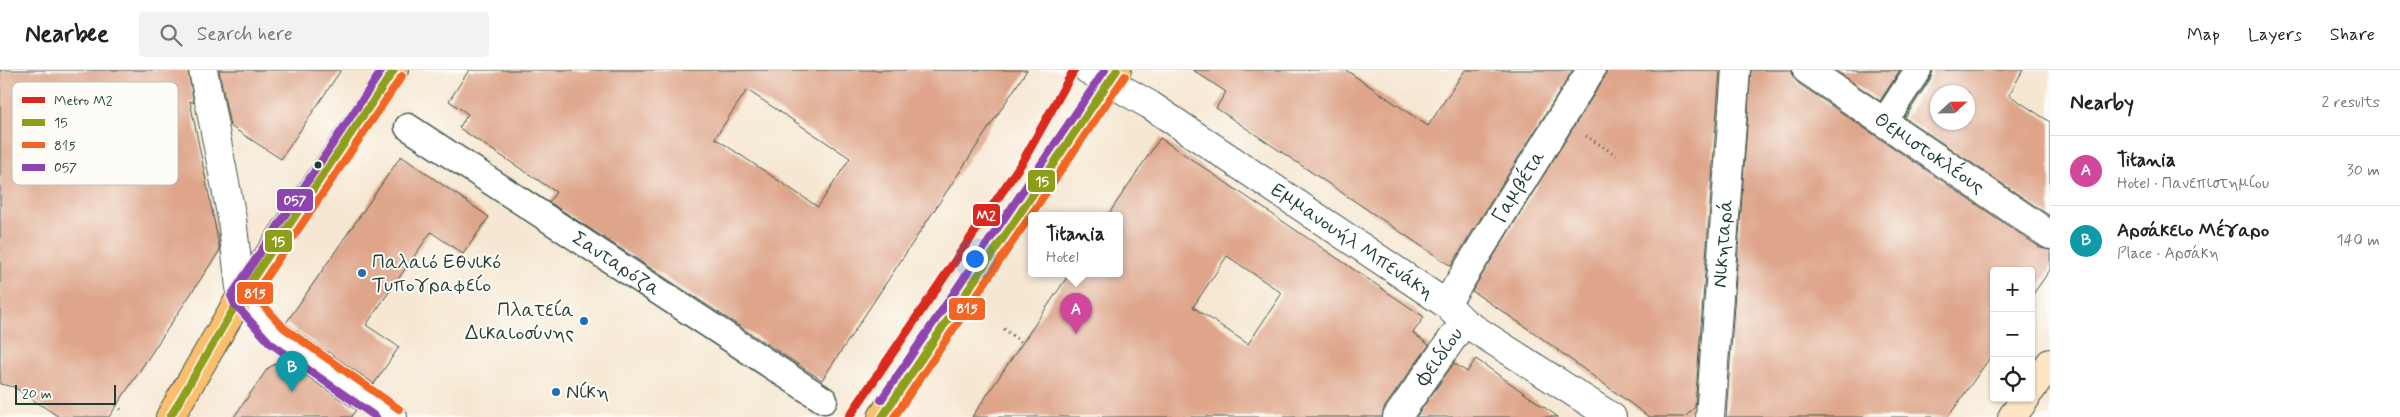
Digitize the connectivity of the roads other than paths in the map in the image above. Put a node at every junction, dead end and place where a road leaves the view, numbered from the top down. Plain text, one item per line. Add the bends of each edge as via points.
1 (203, 70) edge
2 (394, 70) edge
3 (1591, 70) edge
4 (1736, 70) edge
5 (1807, 70) edge
6 (1918, 70) edge
7 (1104, 74) edge
8 (1884, 122) junction
9 (408, 127) dead end
10 (2050, 236) edge
11 (241, 296) junction
12 (1455, 313) junction
13 (2050, 363) edge
14 (2035, 384) edge
15 (824, 400) dead end
16 (2023, 402) edge
17 (170, 417) edge
18 (393, 417) edge
19 (882, 417) edge
20 (1397, 417) edge
21 (1612, 417) edge
22 (1710, 417) edge
23 (2012, 417) edge

1 - 11 street via 232,220
2 - 11 main road
3 - 12 street, Γαμβέτα
4 - 22 street, Νικηταρά
5 - 8 street, Θεμιστοκλέους
6 - 8 street
7 - 12 street, Εμμανουήλ Μπενάκη
7 - 19 main road
8 - 10 street, Θεμιστοκλέους
9 - 15 street, Σανταρόζα
11 - 17 main road
11 - 18 street via 276,336
12 - 20 street, Φειδίου
12 - 21 street, Εμμανουήλ Μπενάκη
13 - 14 main road
16 - 23 main road

